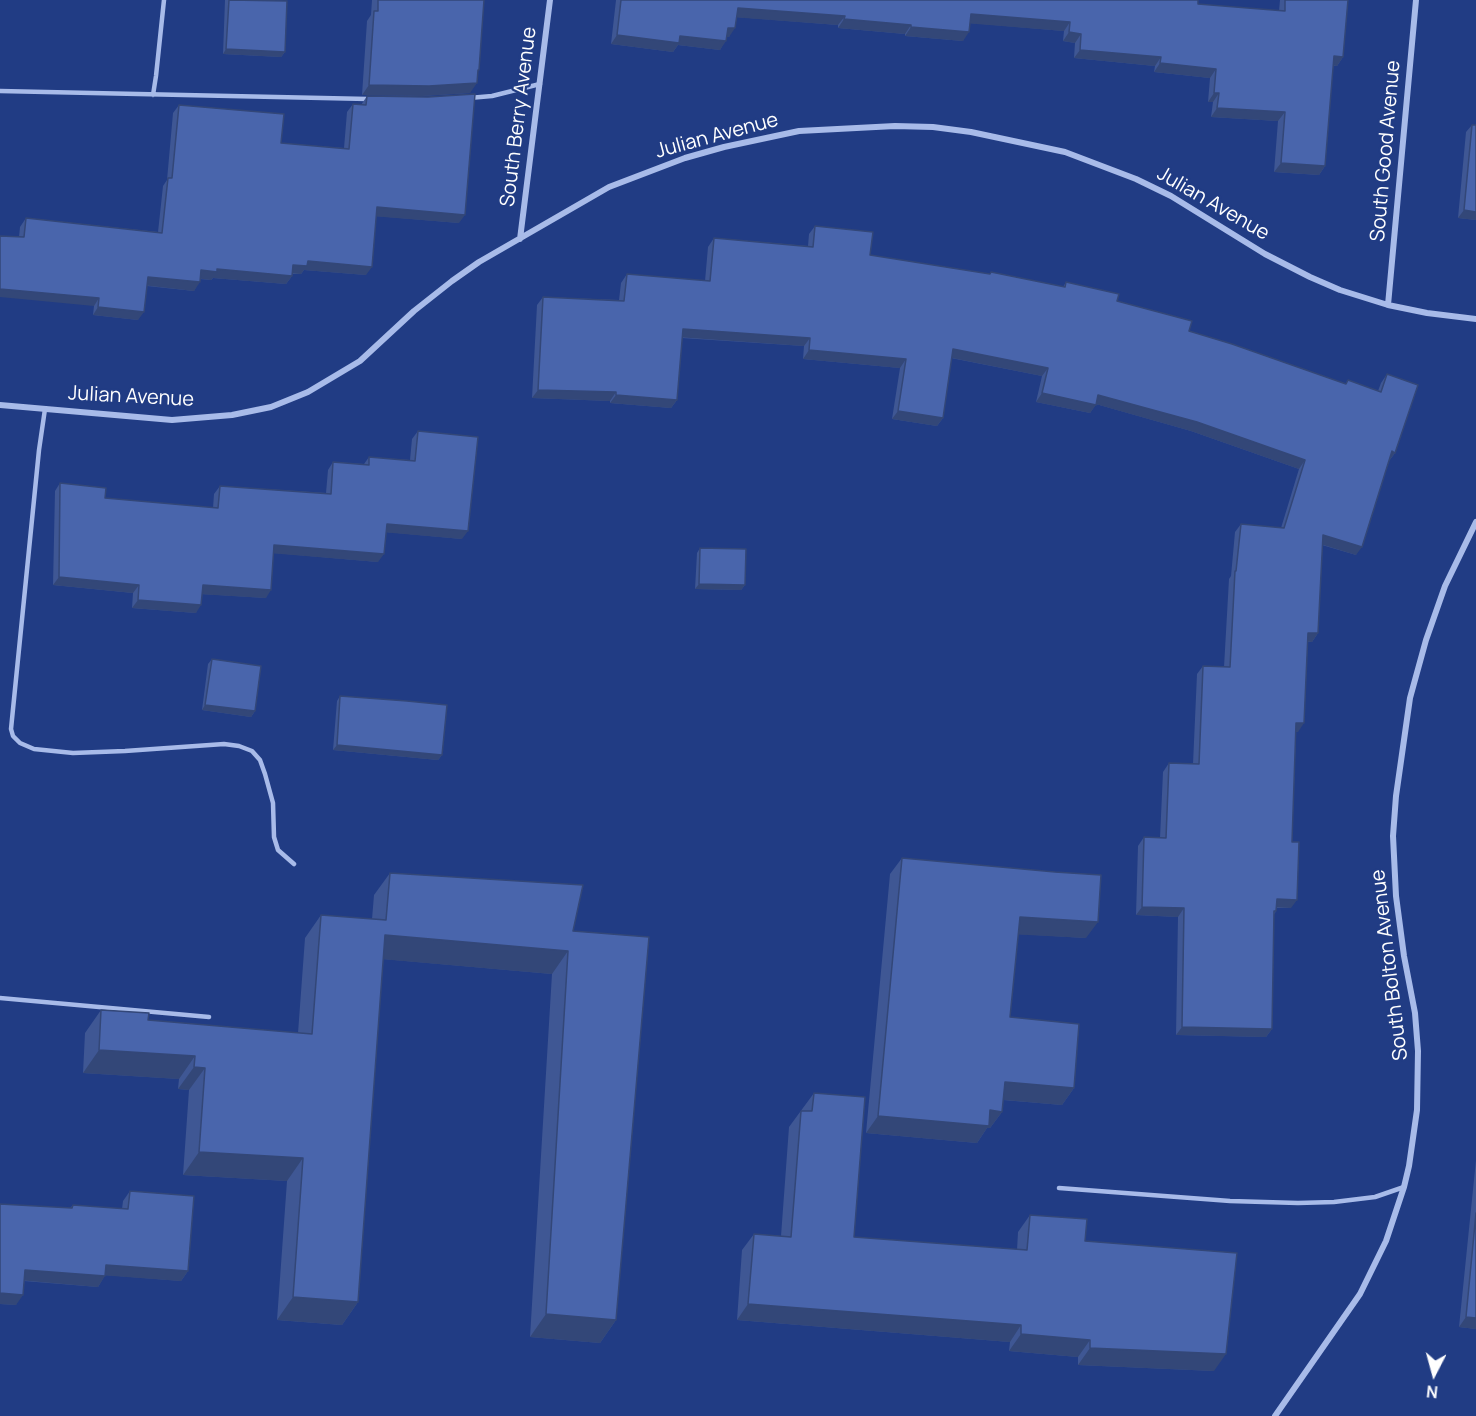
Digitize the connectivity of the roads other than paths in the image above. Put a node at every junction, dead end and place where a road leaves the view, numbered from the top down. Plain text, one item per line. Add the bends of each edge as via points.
1 (165, 0) edge
2 (550, 0) edge
3 (1416, 0) edge
4 (540, 84) junction
5 (0, 91) edge
6 (153, 94) junction
7 (460, 98) edge
8 (375, 100) edge
9 (520, 239) junction
10 (1388, 305) junction
11 (1476, 319) edge
12 (0, 405) edge
13 (45, 409) junction
14 (1476, 522) edge
15 (294, 864) dead end
16 (0, 998) edge
17 (209, 1017) dead end
18 (1404, 1187) junction
19 (1059, 1188) dead end
20 (1275, 1416) edge

1 - 6 lane
2 - 4 street, South Berry Avenue
3 - 10 street, South Good Avenue
4 - 7 lane via 492,96
4 - 9 street, South Berry Avenue
5 - 6 lane
6 - 8 lane
9 - 10 street, Julian Avenue via 609,187 724,147 799,131 933,128 1065,152 1136,179 1310,277
9 - 13 street, Julian Avenue via 452,281 360,361 308,392 271,406 232,415 172,420
10 - 11 street, Julian Avenue
12 - 13 street, Julian Avenue
13 - 15 lane via 13,736 34,749 73,753 224,744 252,751 260,760 273,803 278,850
14 - 18 street, South Bolton Avenue via 1445,586 1426,640 1410,698 1397,785 1396,896 1415,1013 1419,1070 1418,1110
16 - 17 lane
18 - 19 lane via 1375,1197 1298,1203
18 - 20 street, South Bolton Avenue via 1386,1241 1360,1294

